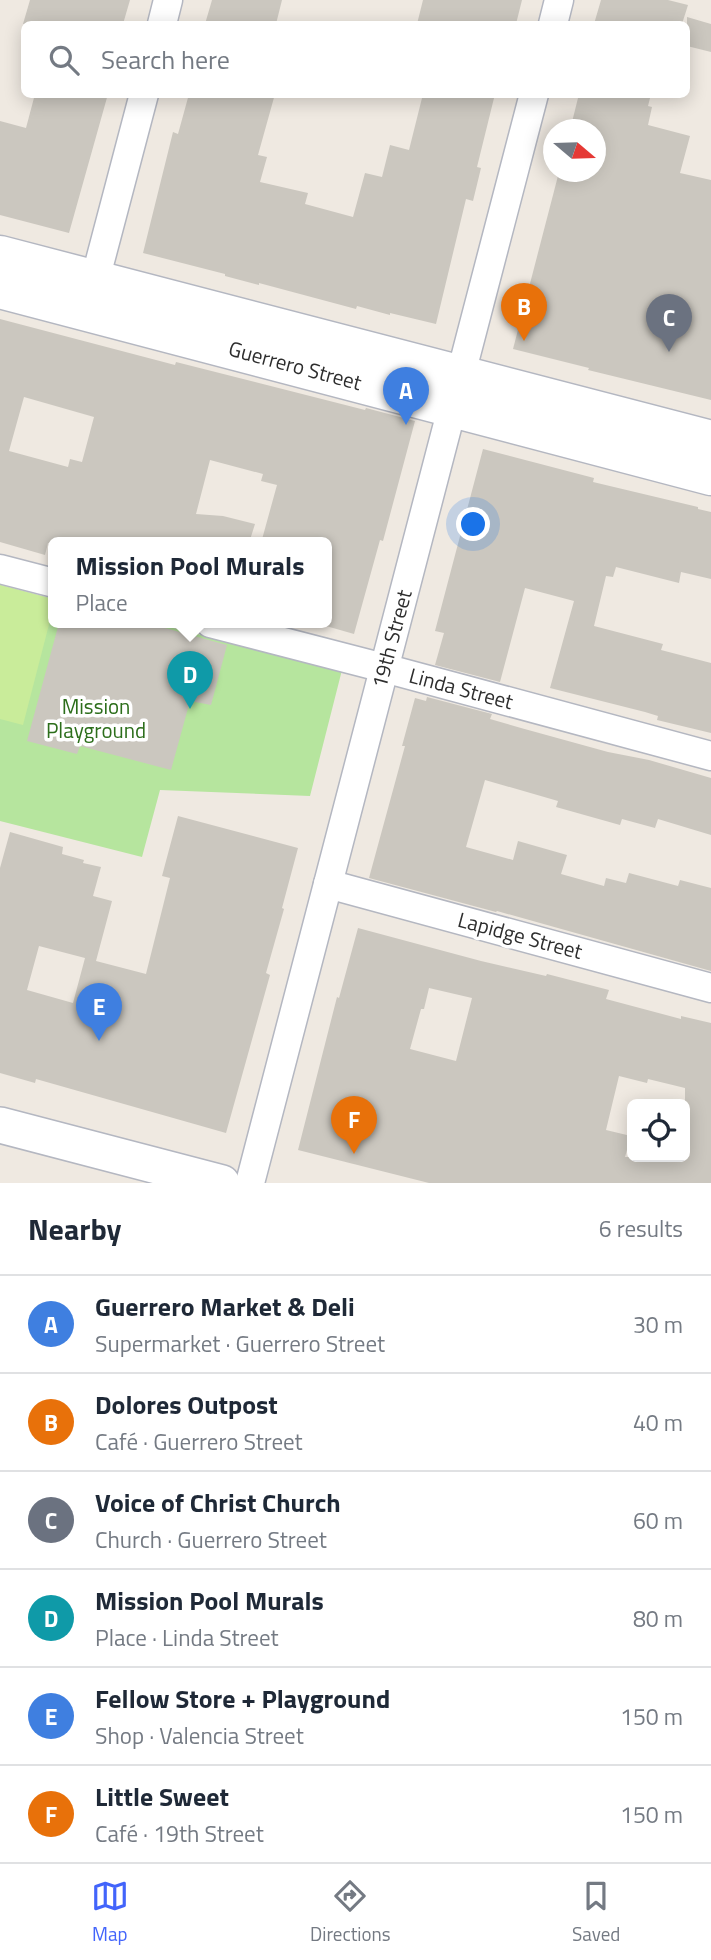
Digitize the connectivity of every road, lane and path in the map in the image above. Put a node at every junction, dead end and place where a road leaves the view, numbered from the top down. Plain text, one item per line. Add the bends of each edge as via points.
1 (168, 0) edge
2 (559, 0) edge
3 (163, 21) edge
4 (554, 21) edge
5 (143, 98) edge
6 (533, 98) edge
7 (0, 255) edge
8 (95, 280) junction
9 (0, 289) edge
10 (457, 391) junction
11 (711, 440) edge
12 (711, 476) edge
13 (0, 569) edge
14 (48, 581) edge
15 (229, 628) edge
16 (384, 668) junction
17 (711, 756) edge
18 (328, 884) junction
19 (711, 988) edge
20 (0, 1125) edge
21 (222, 1183) edge
22 (250, 1183) edge

1 - 3 street
2 - 4 street
5 - 8 street
6 - 10 street, 19th Street
7 - 8 main road, Guerrero Street
8 - 10 main road, Guerrero Street
9 - 10 main road, Guerrero Street
10 - 11 main road, Guerrero Street
10 - 12 main road, Guerrero Street
10 - 16 street, 19th Street
13 - 14 street
15 - 16 street, Linda Street
16 - 17 street, Linda Street
16 - 18 street, 19th Street
18 - 19 street, Lapidge Street
18 - 22 street, 19th Street
20 - 21 street

